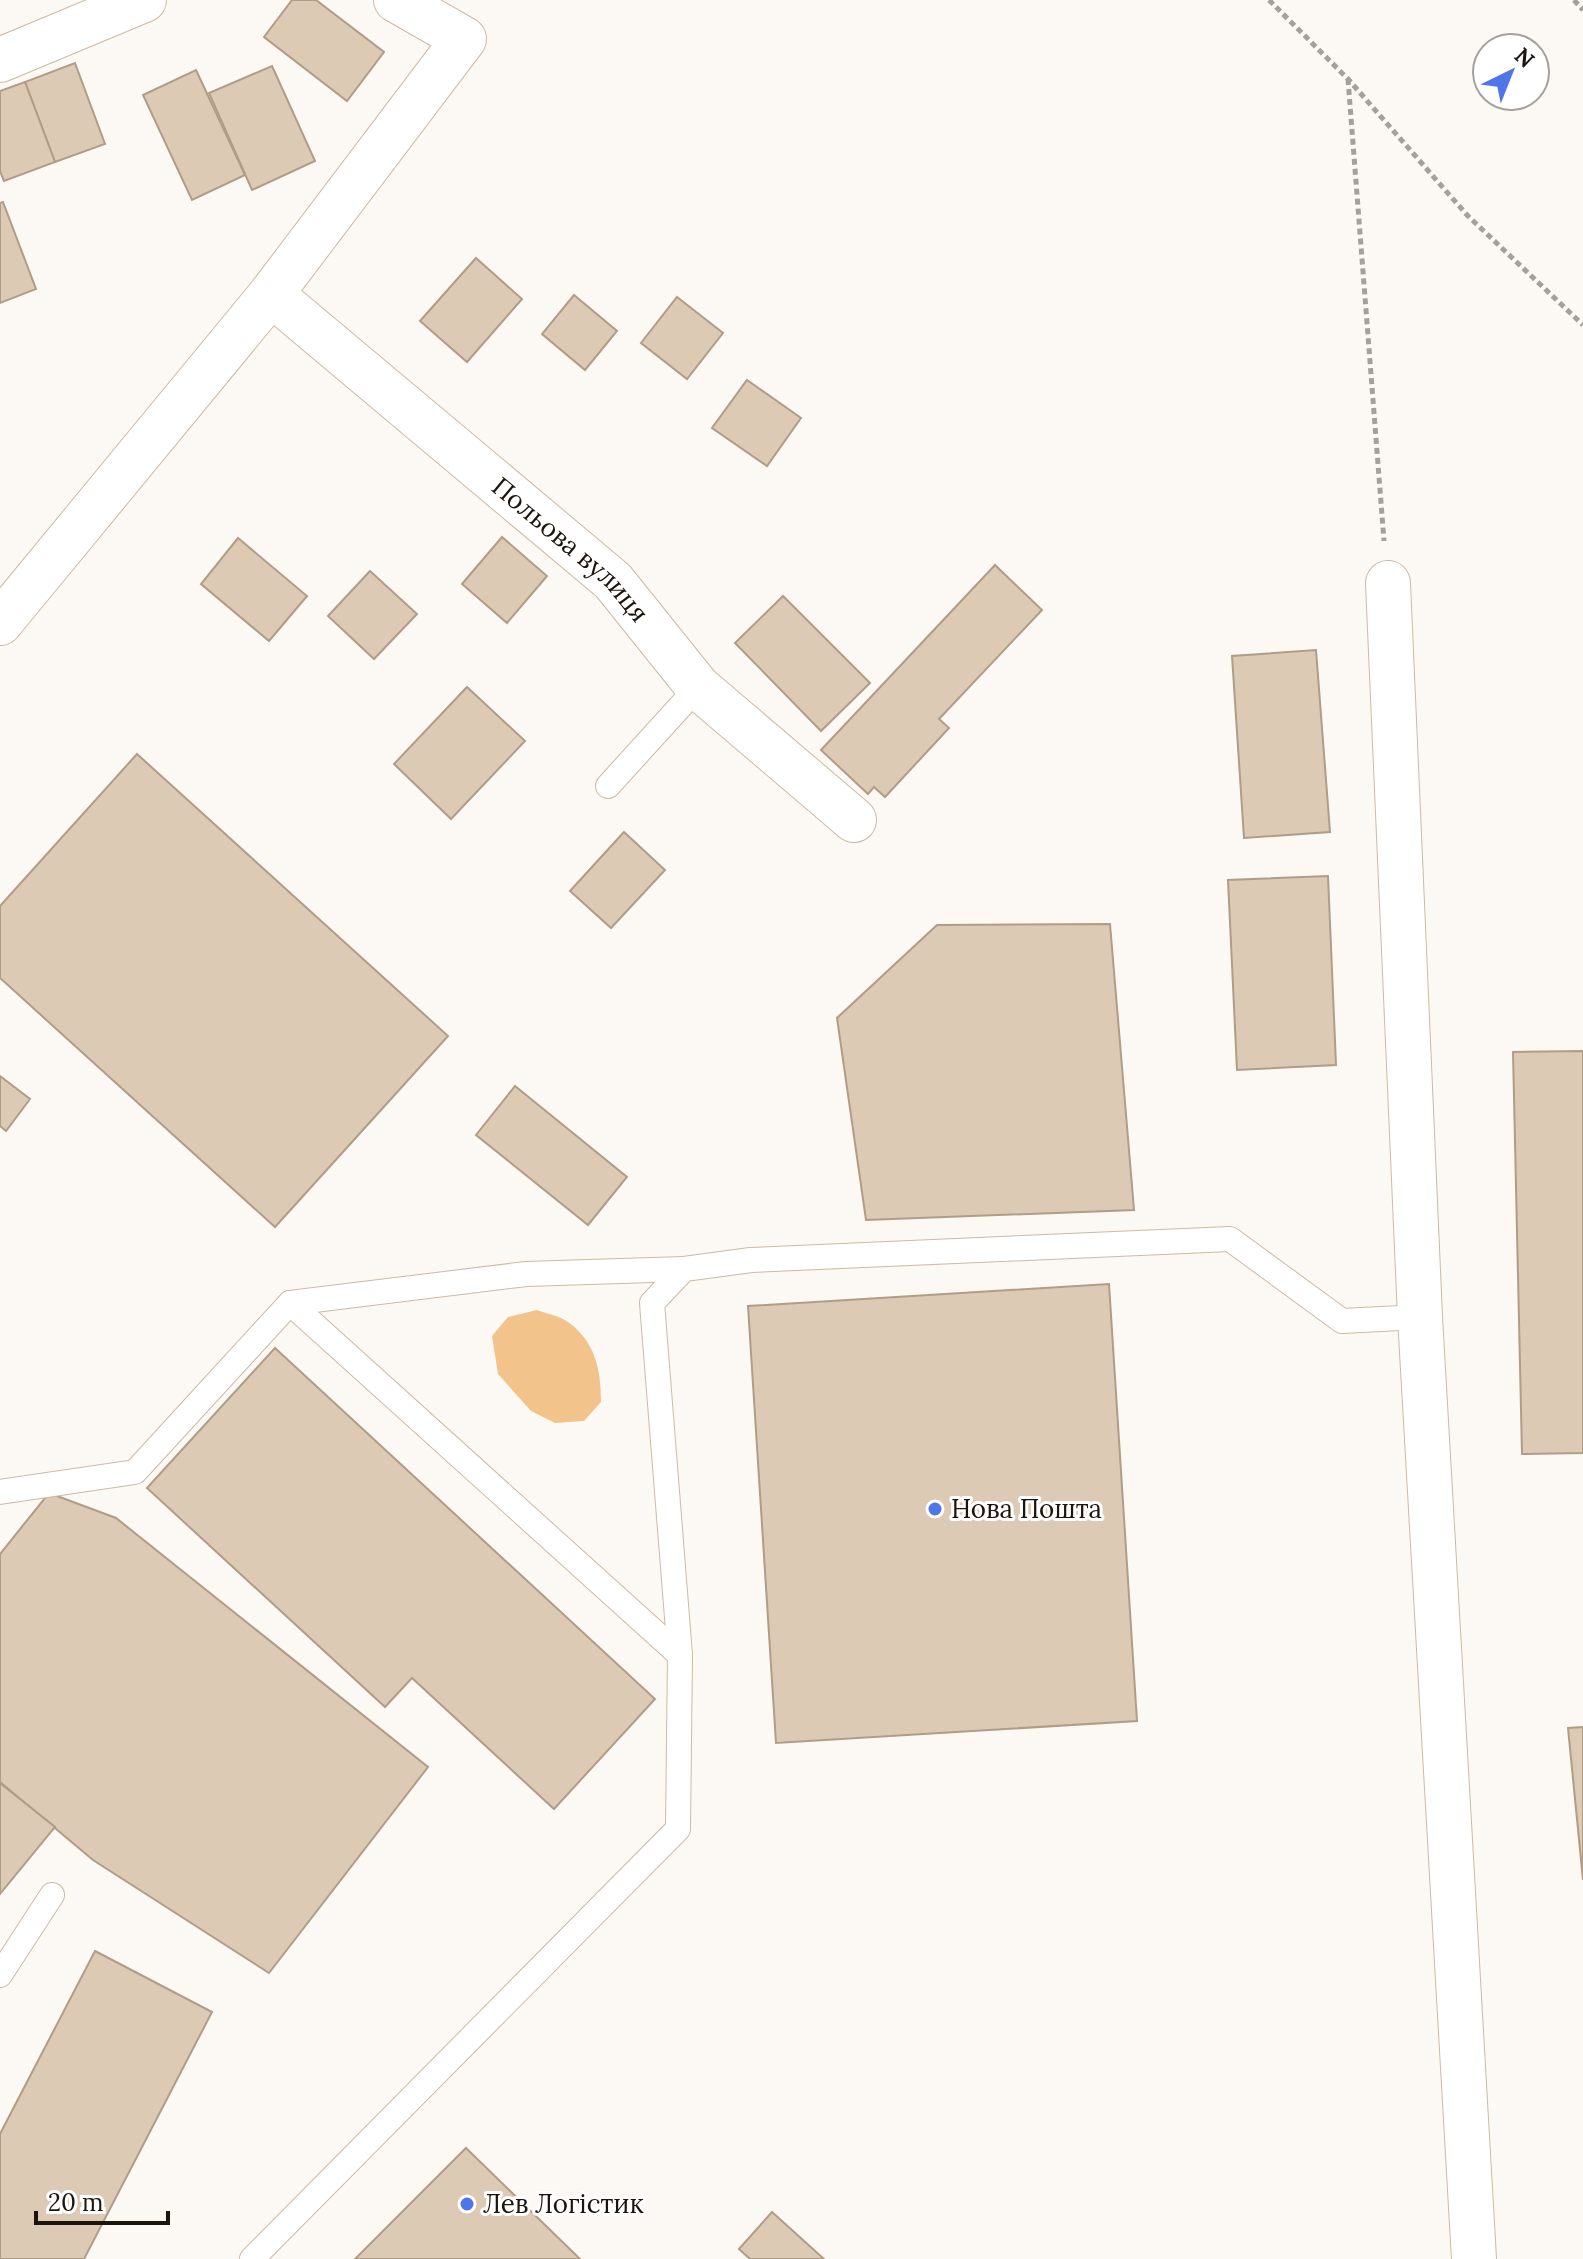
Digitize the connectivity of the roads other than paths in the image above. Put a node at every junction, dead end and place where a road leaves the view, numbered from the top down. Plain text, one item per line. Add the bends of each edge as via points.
1 (144, 0) edge
2 (396, 0) edge
3 (0, 60) edge
4 (271, 294) junction
5 (1388, 583) road end
6 (0, 623) edge
7 (698, 687) junction
8 (608, 786) dead end
9 (854, 820) dead end
10 (684, 1269) junction
11 (290, 1303) junction
12 (1420, 1317) junction
13 (0, 1492) edge
14 (680, 1655) junction
15 (52, 1895) dead end
16 (0, 1975) edge
17 (252, 2259) edge
18 (1474, 2259) edge

1 - 3 street
2 - 4 street via 464,39
4 - 6 street
4 - 7 street, Польова вулиця via 613,581
5 - 12 street
7 - 8 lane
7 - 9 street, Польова вулиця
10 - 11 lane via 526,1274
10 - 12 lane via 751,1260 1230,1239 1342,1321
10 - 14 lane via 652,1303
11 - 13 lane via 135,1472
11 - 14 lane
12 - 18 street
14 - 17 lane via 678,1829
15 - 16 lane

